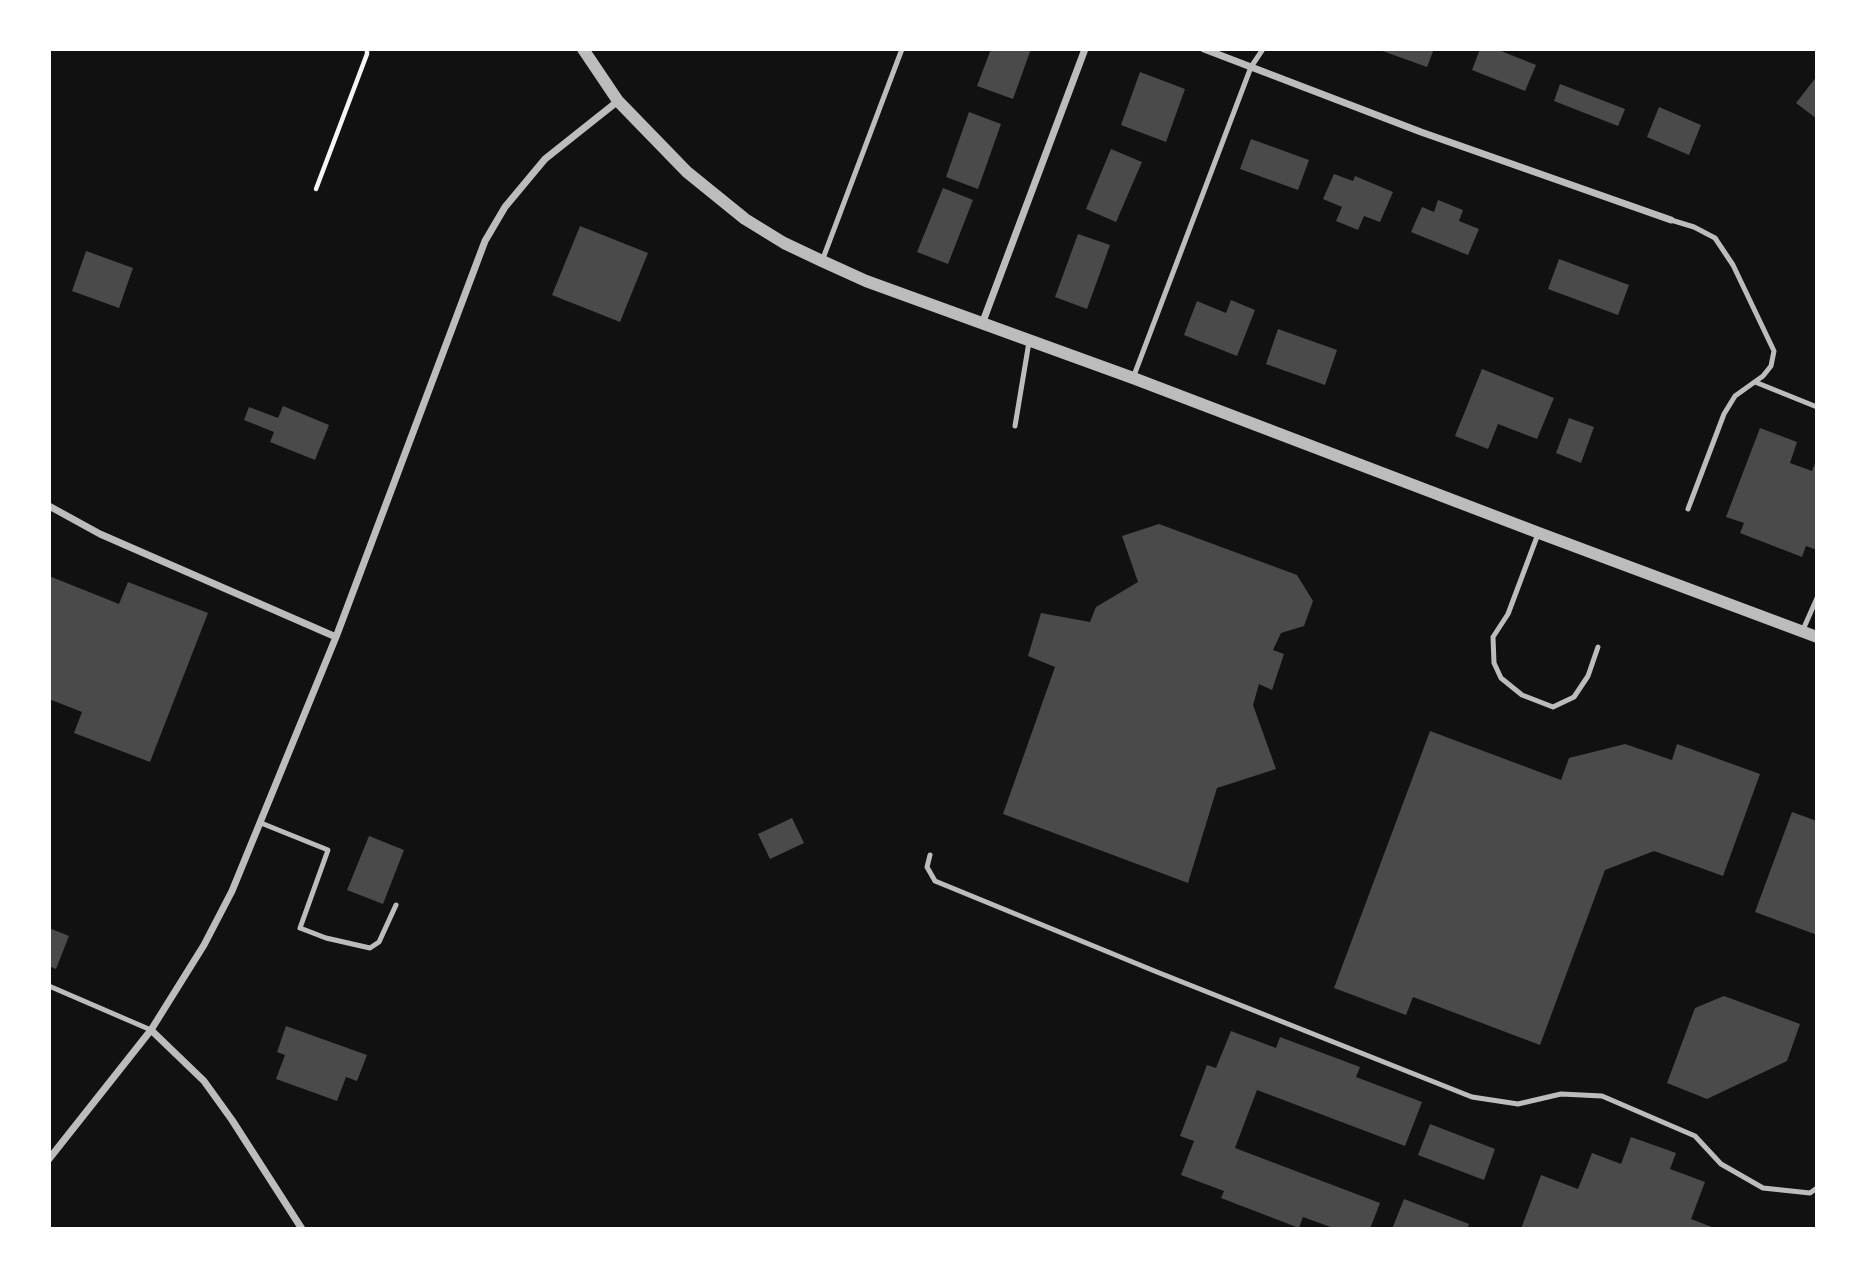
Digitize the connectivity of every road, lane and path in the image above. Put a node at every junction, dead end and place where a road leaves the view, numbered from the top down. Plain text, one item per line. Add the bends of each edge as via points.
1 (367, 49) edge
2 (583, 49) edge
3 (902, 49) edge
4 (1085, 49) edge
5 (1204, 49) edge
6 (1263, 49) edge
7 (1251, 68) junction
8 (618, 101) junction
9 (316, 189) dead end
10 (1671, 220) joint
11 (822, 261) junction
12 (982, 324) junction
13 (1029, 341) junction
14 (1133, 378) junction
15 (1755, 382) junction
16 (1817, 407) edge
17 (1015, 426) dead end
18 (49, 506) edge
19 (1688, 509) dead end
20 (1538, 533) junction
21 (1817, 598) edge
22 (1802, 632) junction
23 (336, 637) junction
24 (1817, 637) edge
25 (1598, 647) dead end
26 (261, 823) junction
27 (930, 855) dead end
28 (396, 905) dead end
29 (49, 986) edge
30 (151, 1030) junction
31 (49, 1159) edge
32 (1817, 1188) edge
33 (302, 1229) edge

1 - 9 path
2 - 8 street
3 - 11 lane
4 - 12 street
5 - 7 street
6 - 7 lane
7 - 10 street
7 - 14 lane
8 - 11 street via 715,196 784,243
8 - 23 street via 545,159 505,207 485,241
10 - 15 lane via 1715,238 1733,265 1774,351 1772,366
11 - 12 street
12 - 13 street
13 - 14 street
13 - 17 lane
14 - 20 street
15 - 16 lane
15 - 19 lane via 1734,396 1724,414
18 - 23 street via 100,534
20 - 22 street
20 - 25 lane via 1508,614 1493,637 1494,663 1501,678 1522,695 1553,706 1574,697 1588,676
21 - 22 lane
22 - 24 street
23 - 26 street
26 - 28 lane via 328,850 300,928 370,948 379,942
26 - 30 street via 204,945
27 - 32 lane via 927,867 935,881 1472,1097 1518,1104 1561,1094 1602,1096 1695,1136 1721,1164 1763,1188 1810,1193
29 - 30 lane
30 - 31 street
30 - 33 street via 204,1081

